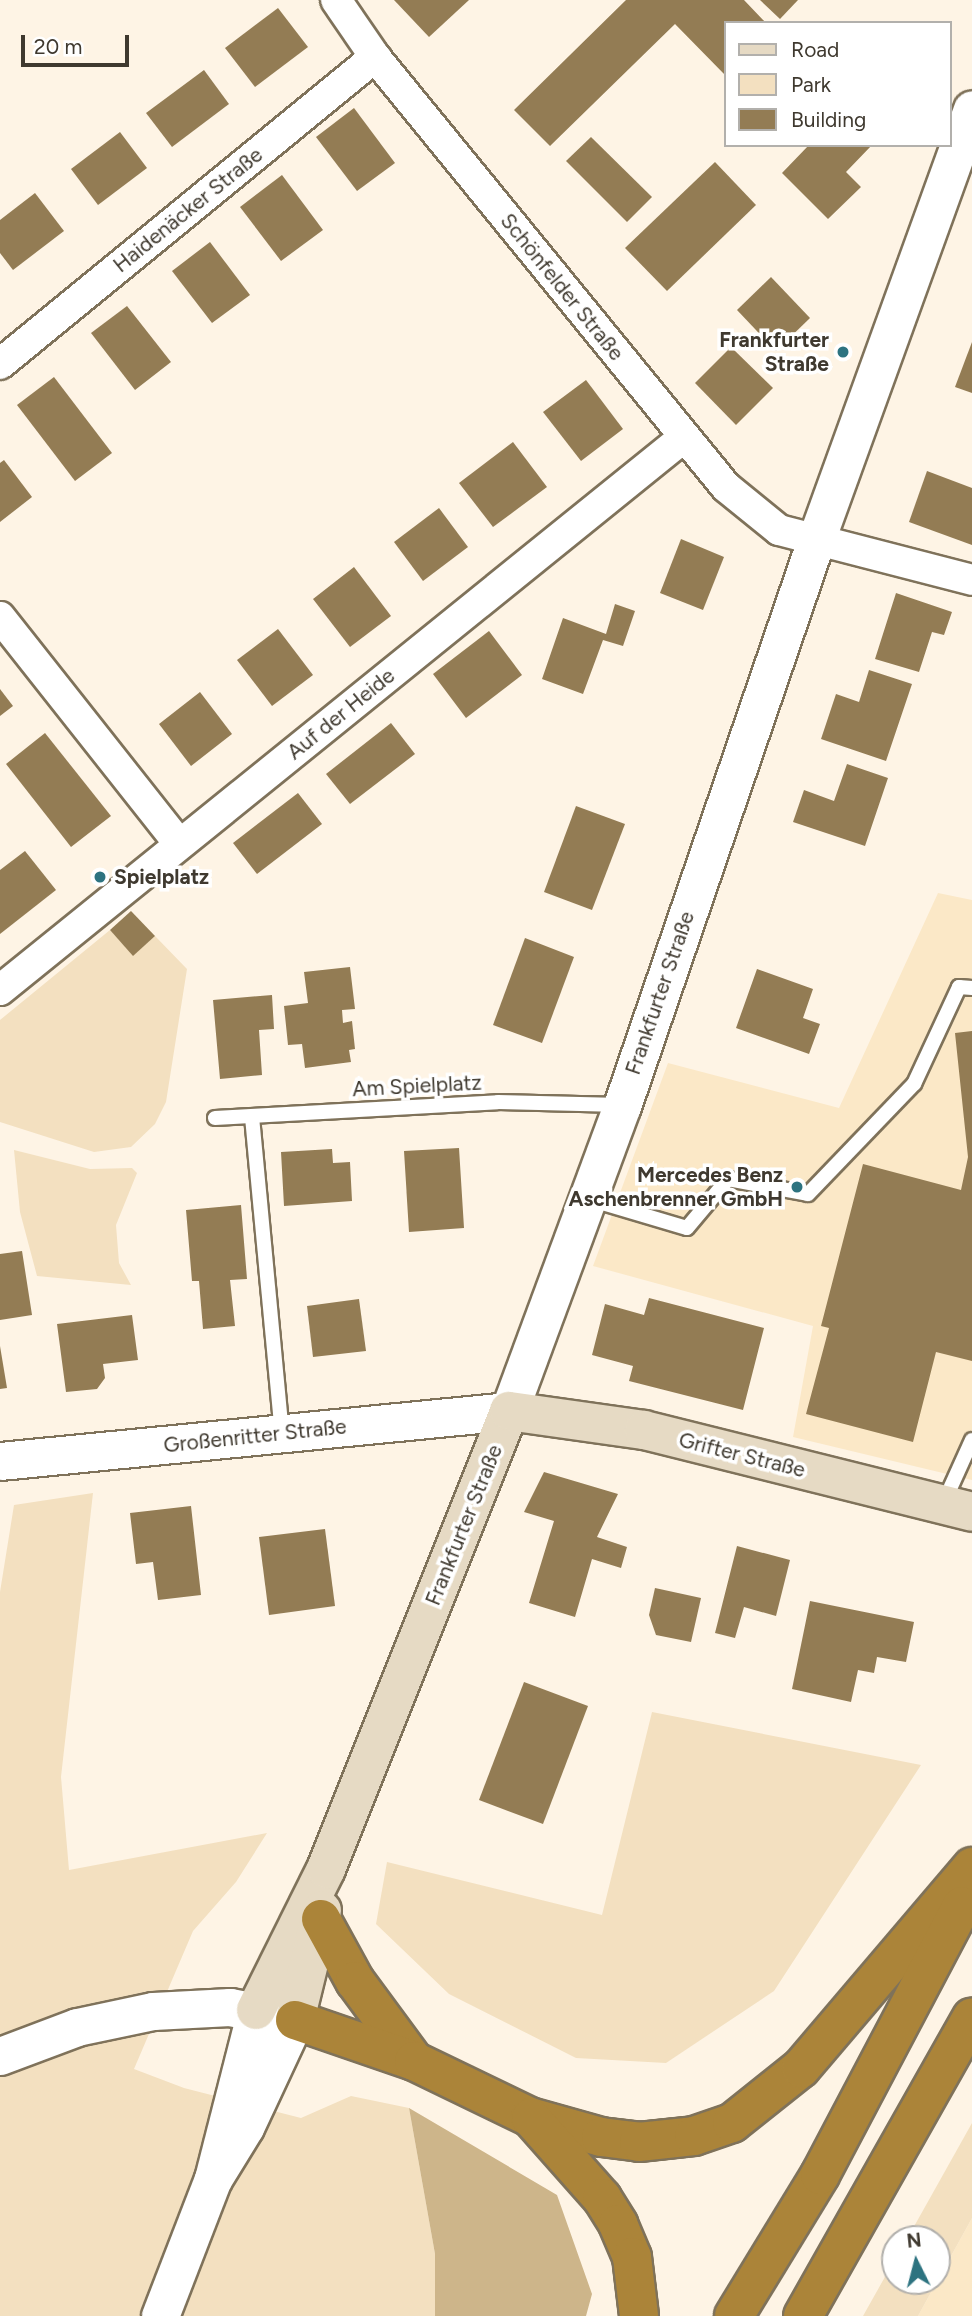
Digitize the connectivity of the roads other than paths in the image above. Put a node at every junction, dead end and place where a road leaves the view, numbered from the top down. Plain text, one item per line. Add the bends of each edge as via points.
1 (336, 0) edge
2 (375, 57) junction
3 (972, 110) edge
4 (0, 364) edge
5 (683, 438) junction
6 (816, 540) junction
7 (972, 580) edge
8 (0, 617) edge
9 (179, 844) junction
10 (972, 988) edge
11 (0, 990) edge
12 (622, 1105) junction
13 (251, 1117) junction
14 (215, 1118) dead end
15 (587, 1198) junction
16 (509, 1411) junction
17 (282, 1434) junction
18 (972, 1440) edge
19 (0, 1461) edge
20 (958, 1509) edge
21 (972, 1867) edge
22 (326, 1869) junction
23 (972, 1885) edge
24 (321, 1919) junction
25 (256, 2010) junction
26 (972, 2017) edge
27 (295, 2020) junction
28 (0, 2056) edge
29 (414, 2061) junction
30 (530, 2117) junction
31 (213, 2179) junction
32 (160, 2316) edge
33 (639, 2316) edge
34 (734, 2316) edge
35 (803, 2316) edge

1 - 2 street, Schönfelder Straße
2 - 4 street, Haidenäcker Straße
2 - 5 street, Schönfelder Straße
3 - 6 street, Frankfurter Straße
5 - 6 street, Schönfelder Straße via 726,486 779,530
5 - 9 street, Auf der Heide
6 - 7 street, Schönfelder Straße
6 - 12 street, Frankfurter Straße
8 - 9 street
9 - 11 street, Auf der Heide
10 - 15 lane via 959,987 915,1084 808,1195 728,1179 687,1228
12 - 13 lane, Am Spielplatz via 498,1102
12 - 15 street, Frankfurter Straße
13 - 14 lane, Am Spielplatz
13 - 17 lane
15 - 16 street, Frankfurter Straße
16 - 17 street, Großenritter Straße
16 - 20 main road, Grifter Straße via 644,1430
16 - 22 main road, Frankfurter Straße
17 - 19 street, Großenritter Straße
18 - 20 lane
21 - 30 highway via 801,2068 732,2123 694,2136 639,2142 601,2137
22 - 24 main road, Frankfurter Straße
22 - 25 main road, Frankfurter Straße
23 - 34 highway via 820,2175
24 - 27 main road, Frankfurter Straße
24 - 29 highway via 355,1981
25 - 27 street
25 - 28 street via 191,2008 114,2018
25 - 31 street
26 - 35 highway
27 - 29 highway
27 - 31 street via 245,2127
29 - 30 highway
30 - 33 highway via 603,2199 618,2224 632,2258
31 - 32 street

